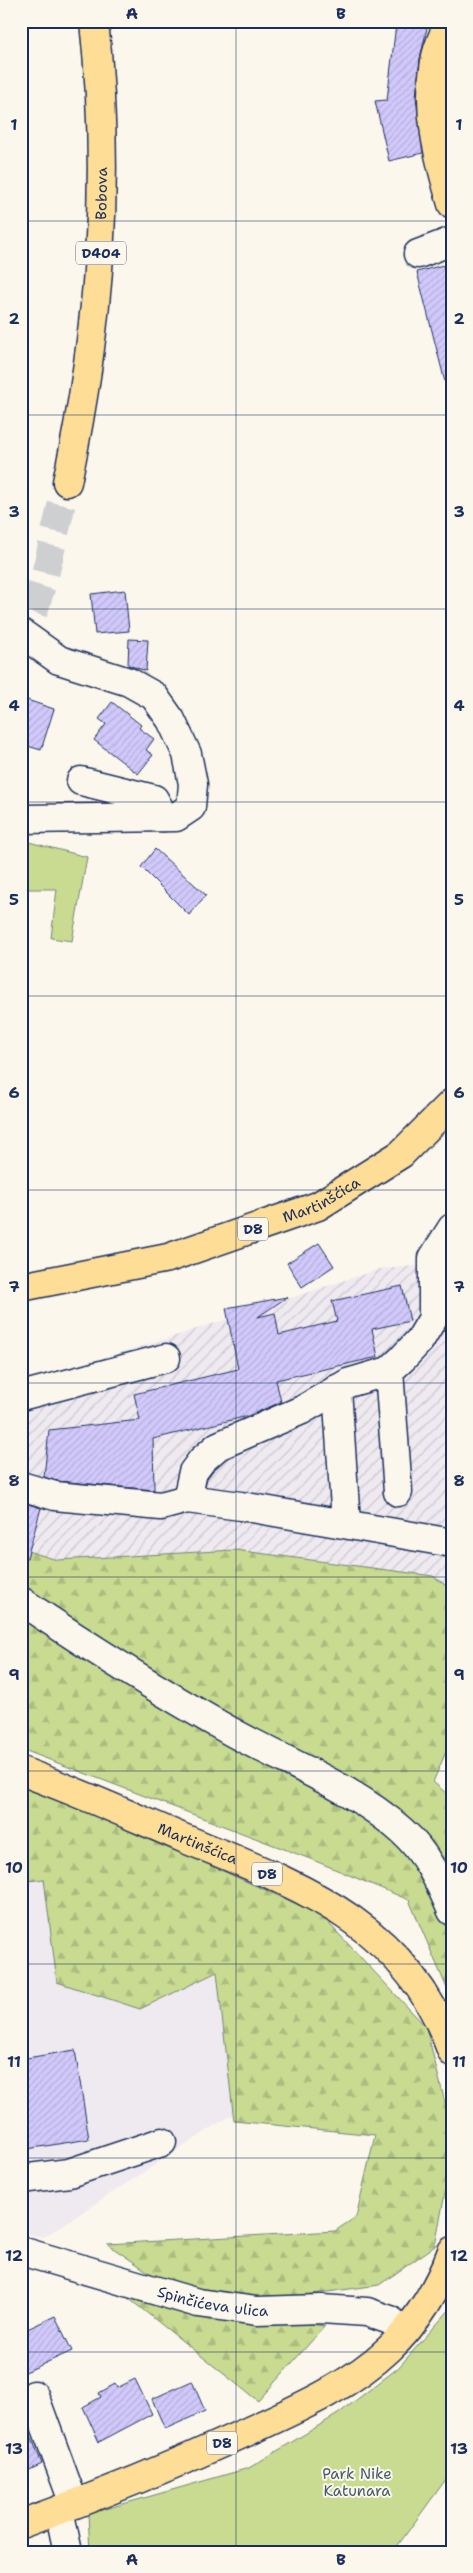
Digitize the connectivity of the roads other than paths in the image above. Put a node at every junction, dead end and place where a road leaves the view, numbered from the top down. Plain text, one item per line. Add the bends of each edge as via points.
1 (94, 21) edge
2 (449, 21) edge
3 (452, 204) edge
4 (452, 241) edge
5 (418, 254) dead end
6 (67, 482) tunnel mouth
7 (21, 633) edge
8 (81, 781) dead end
9 (164, 817) junction
10 (21, 818) edge
11 (452, 1103) edge
12 (452, 1228) edge
13 (21, 1287) edge
14 (166, 1358) dead end
15 (389, 1371) junction
16 (337, 1389) junction
17 (21, 1396) edge
18 (21, 1486) edge
19 (398, 1492) dead end
20 (187, 1499) junction
21 (346, 1523) junction
22 (452, 1543) edge
23 (21, 1601) edge
24 (21, 1772) edge
25 (452, 1911) edge
26 (452, 2052) edge
27 (162, 2142) dead end
28 (21, 2179) edge
29 (21, 2251) edge
30 (452, 2251) edge
31 (405, 2332) junction
32 (34, 2395) dead end
33 (66, 2507) junction
34 (21, 2524) edge
35 (68, 2552) edge

1 - 6 main road, Bobova / D404 via 102,125 102,245 90,364
2 - 3 main road via 435,60 430,111 437,153
4 - 5 street
7 - 9 street via 59,660 128,682 154,696 171,720 187,754 193,784 191,807 176,817
8 - 9 street via 154,799
9 - 10 street
11 - 13 main road, Martinšćica / D8 via 401,1154 318,1206 168,1258
12 - 15 street via 434,1258 433,1318 420,1340
14 - 17 street
15 - 16 street
15 - 19 street
16 - 20 street via 302,1410 218,1446 193,1472
16 - 21 street
18 - 20 street via 55,1496 161,1506
20 - 21 street
21 - 22 street
23 - 25 street via 230,1731 320,1777 383,1816 404,1832 422,1854
24 - 26 main road, Martinšćica / D8 via 232,1858 347,1914 377,1938 418,1984 435,2011
27 - 28 street via 69,2173
29 - 31 street, Spinčićeva ulica via 198,2303 257,2311 321,2308 367,2312 390,2320
30 - 31 main road, D8 via 430,2297
31 - 33 main road, D8 via 372,2363 302,2406 184,2461
32 - 33 street
33 - 34 main road, D8
33 - 35 street

